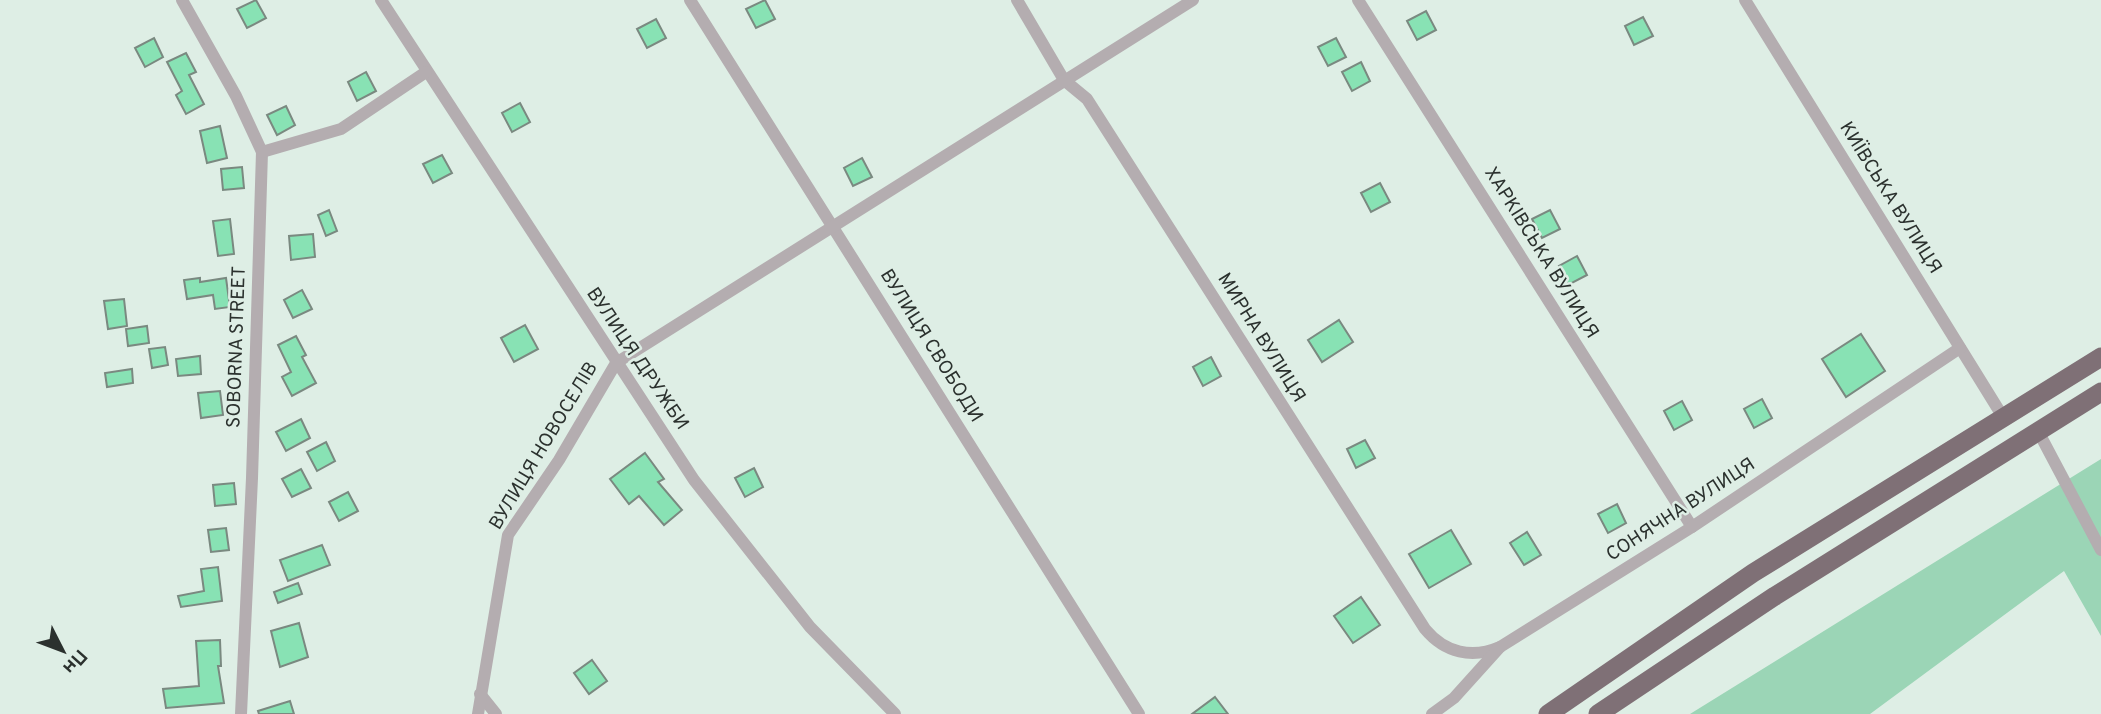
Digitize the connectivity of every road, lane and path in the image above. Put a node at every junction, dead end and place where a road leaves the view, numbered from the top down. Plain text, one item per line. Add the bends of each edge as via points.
1 (182, 0) edge
2 (381, 0) edge
3 (690, 0) edge
4 (1017, 0) edge
5 (1192, 0) edge
6 (1358, 0) edge
7 (1745, 0) edge
8 (426, 72) junction
9 (1064, 79) junction
10 (262, 152) junction
11 (833, 226) junction
12 (1960, 348) junction
13 (2101, 357) edge
14 (616, 363) junction
15 (2101, 392) edge
16 (2003, 417) junction
17 (2038, 430) junction
18 (1692, 527) junction
19 (2101, 550) edge
20 (1500, 647) junction
21 (480, 694) junction
22 (241, 714) edge
23 (478, 714) edge
24 (496, 714) edge
25 (895, 714) edge
26 (1139, 714) edge
27 (1432, 714) edge
28 (1548, 714) edge
29 (1598, 714) edge

1 - 10 street, SOBORNA STREET
2 - 8 street, ВУЛИЦЯ ДРУЖБИ
3 - 11 street, ВУЛИЦЯ СВОБОДИ
4 - 9 street, МИРНА ВУЛИЦЯ
5 - 9 street
6 - 18 street, ХАРКІВСЬКА ВУЛИЦЯ
7 - 12 street, КИЇВСЬКА ВУЛИЦЯ
8 - 10 street via 341,129
8 - 14 street, ВУЛИЦЯ ДРУЖБИ
9 - 11 street
9 - 20 street, МИРНА ВУЛИЦЯ via 1087,99 1425,629 1440,644 1459,652 1480,653
10 - 22 street, SOBORNA STREET
11 - 14 street
11 - 26 street, ВУЛИЦЯ СВОБОДИ
12 - 16 street, КИЇВСЬКА ВУЛИЦЯ
12 - 18 street, СОНЯЧНА ВУЛИЦЯ
13 - 16 highway
14 - 21 street, ВУЛИЦЯ НОВОСЕЛІВ via 508,535
14 - 25 street, ВУЛИЦЯ ДРУЖБИ via 694,480 802,616
15 - 17 highway
16 - 28 highway via 1753,573
17 - 19 street
17 - 29 highway
18 - 20 street, СОНЯЧНА ВУЛИЦЯ
20 - 27 street, СОНЯЧНА ВУЛИЦЯ via 1454,698
21 - 23 street, ВУЛИЦЯ НОВОСЕЛІВ
21 - 24 street

